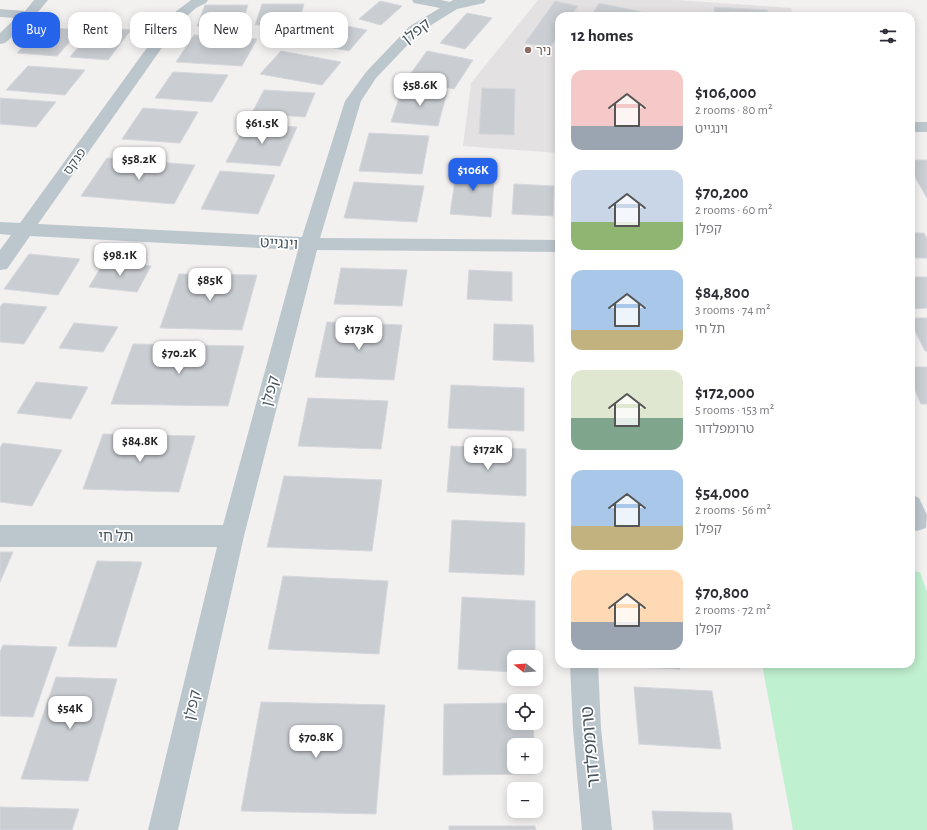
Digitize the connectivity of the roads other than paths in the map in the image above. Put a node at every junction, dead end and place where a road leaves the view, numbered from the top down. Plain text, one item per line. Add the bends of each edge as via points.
1 (41, 0) edge
2 (201, 0) edge
3 (420, 0) edge
4 (478, 0) edge
5 (457, 3) edge
6 (30, 12) edge
7 (0, 13) edge
8 (12, 13) edge
9 (12, 29) edge
10 (0, 40) edge
11 (915, 127) edge
12 (927, 127) edge
13 (0, 228) edge
14 (24, 231) junction
15 (309, 244) junction
16 (555, 246) edge
17 (0, 264) edge
18 (0, 536) edge
19 (232, 536) junction
20 (584, 668) edge
21 (163, 830) edge
22 (597, 830) edge

1 - 6 street
2 - 14 street, פנקס via 175,19
3 - 5 street
4 - 5 street
5 - 15 street, קפלן via 422,24 400,43 371,75 353,101
7 - 8 street
9 - 10 street
11 - 12 street
13 - 14 street, וינגייט
14 - 15 street, וינגייט
14 - 17 street, פנקס
15 - 16 street, וינגייט
15 - 19 street, קפלן
18 - 19 street, תל חי
19 - 21 street, קפלן
20 - 22 street, טרומפלדור

